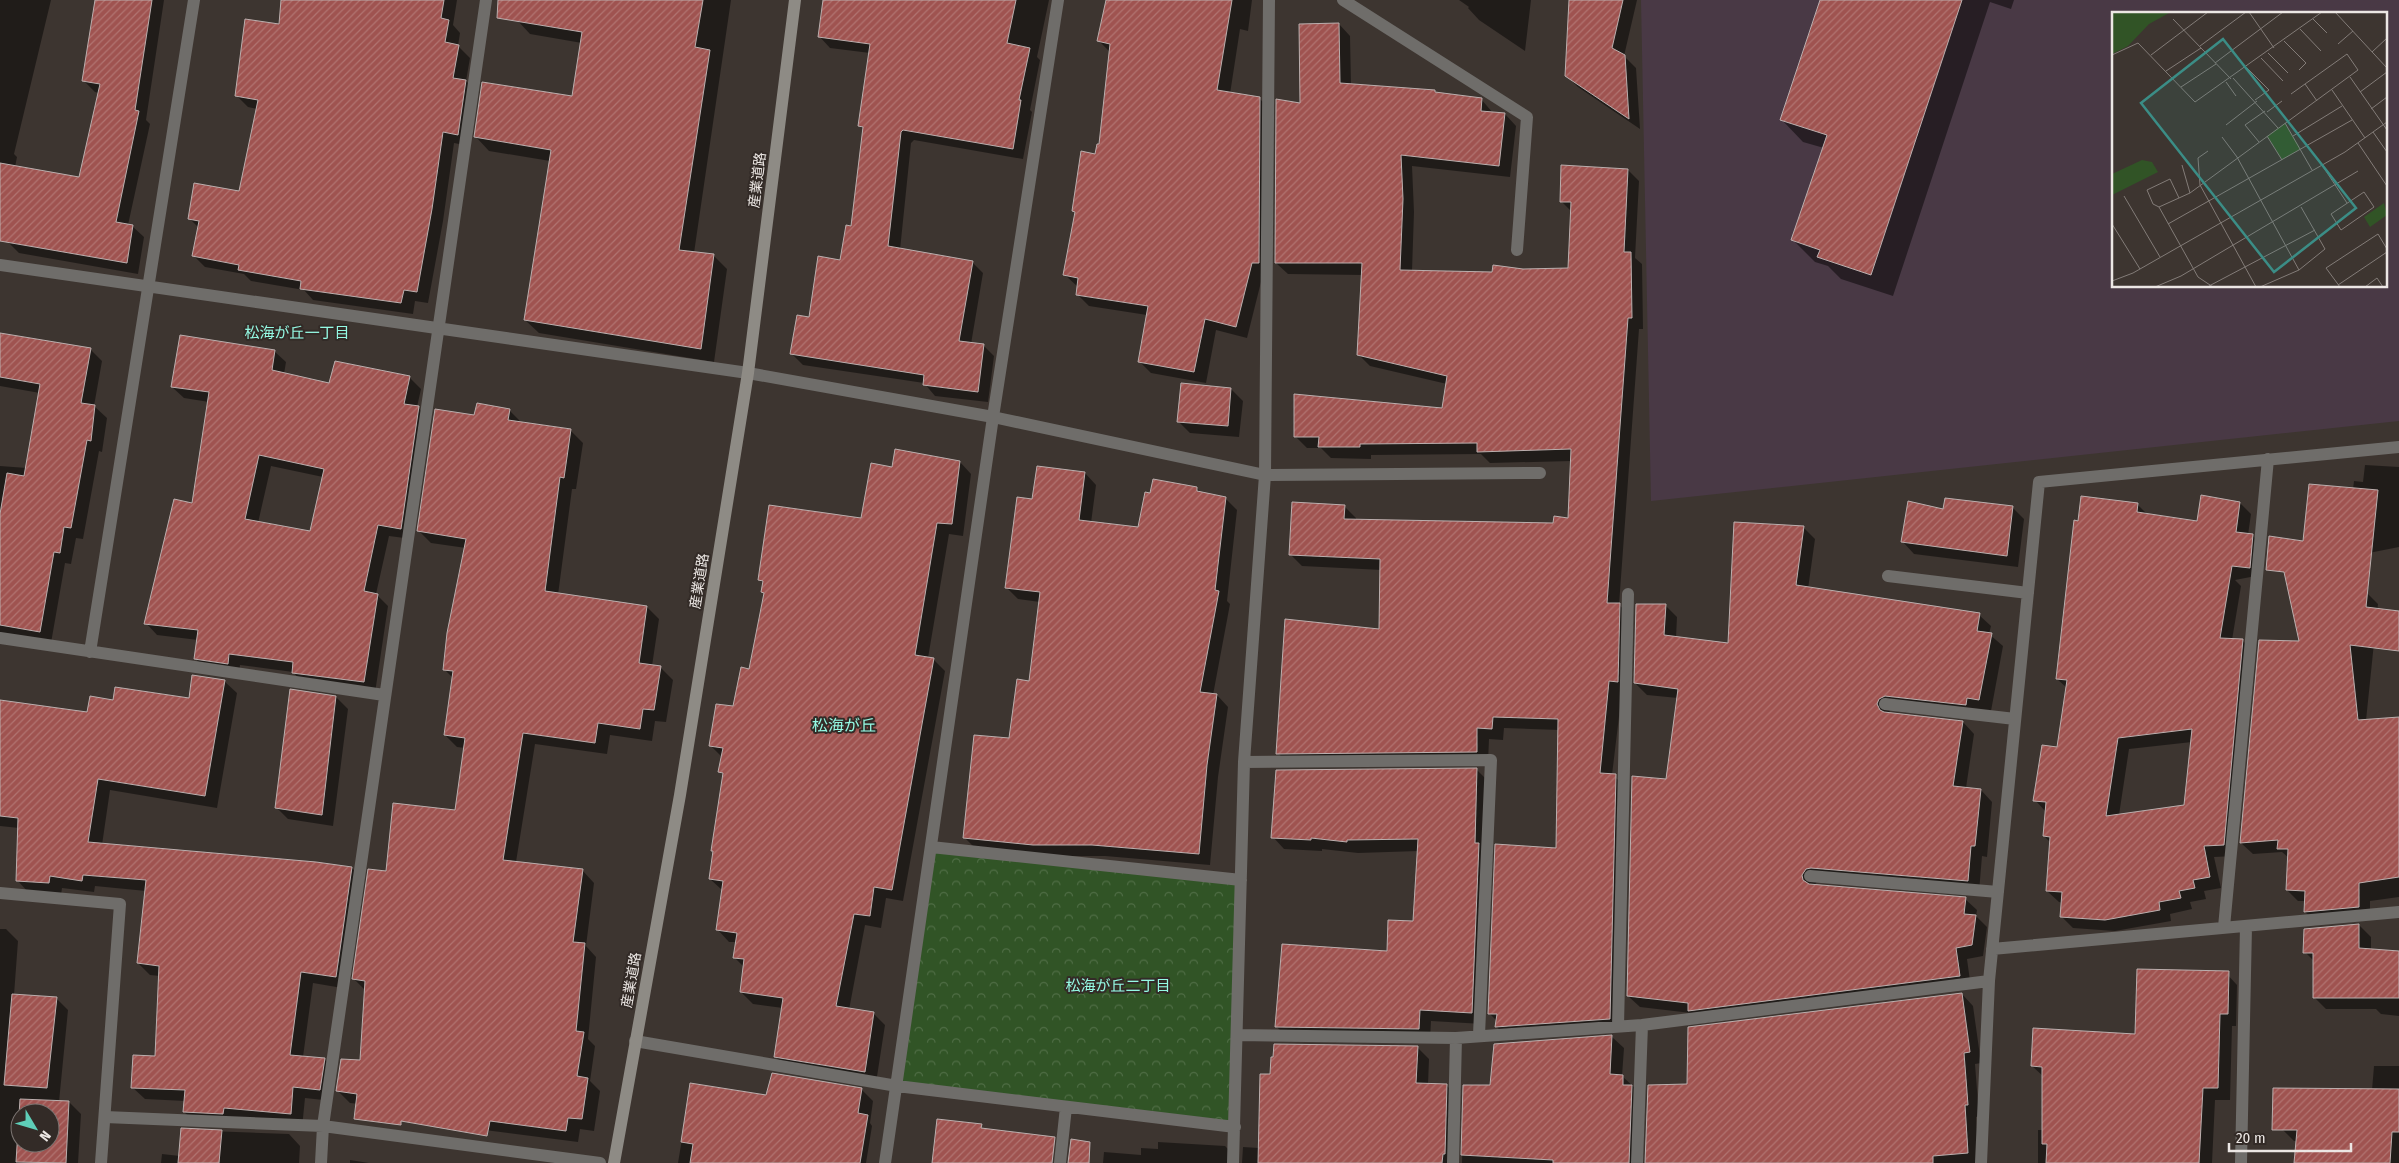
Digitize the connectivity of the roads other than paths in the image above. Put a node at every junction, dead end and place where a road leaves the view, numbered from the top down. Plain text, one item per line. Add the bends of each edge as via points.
1 (194, 0) edge
2 (486, 0) edge
3 (795, 0) edge
4 (1058, 0) edge
5 (1269, 0) edge
6 (1343, 0) edge
7 (1517, 250) dead end
8 (0, 265) edge
9 (148, 286) junction
10 (437, 328) junction
11 (748, 373) junction
12 (993, 416) junction
13 (2399, 447) edge
14 (2268, 459) junction
15 (1540, 473) dead end
16 (1265, 475) junction
17 (1888, 576) dead end
18 (2028, 593) junction
19 (1628, 594) dead end
20 (0, 638) edge
21 (90, 652) junction
22 (384, 695) junction
23 (1884, 704) dead end
24 (2015, 719) junction
25 (1244, 762) junction
26 (931, 847) junction
27 (1810, 876) dead end
28 (1241, 880) junction
29 (1998, 892) junction
30 (0, 893) edge
31 (2399, 912) edge
32 (2224, 926) junction
33 (2246, 927) junction
34 (1992, 949) junction
35 (1989, 981) junction
36 (1642, 1025) junction
37 (1618, 1026) junction
38 (1237, 1036) junction
39 (1479, 1036) junction
40 (1456, 1038) junction
41 (635, 1041) junction
42 (897, 1086) junction
43 (1066, 1107) junction
44 (106, 1117) junction
45 (323, 1126) junction
46 (1235, 1127) junction
47 (101, 1163) edge
48 (321, 1163) edge
49 (600, 1163) edge
50 (614, 1163) edge
51 (885, 1163) edge
52 (1060, 1163) edge
53 (1233, 1163) edge
54 (1453, 1163) edge
55 (1637, 1163) edge
56 (1981, 1163) edge
57 (2240, 1163) edge

1 - 9 street
2 - 10 street
3 - 11 street, 産業道路
4 - 12 street
5 - 16 street
6 - 7 street via 1527,117
8 - 9 street
9 - 10 street
9 - 21 street
10 - 11 street
10 - 22 street
11 - 12 street
11 - 41 street, 産業道路 via 680,795
12 - 16 street
12 - 26 street
13 - 14 street
14 - 18 street via 2039,482
14 - 32 street
15 - 16 street
16 - 25 street
17 - 18 street
18 - 24 street
19 - 37 street
20 - 21 street
21 - 22 street
22 - 45 street
23 - 24 street
24 - 29 street
25 - 28 street
25 - 39 street via 1491,760
26 - 28 street
26 - 42 street
27 - 29 street
28 - 38 street
29 - 34 street
30 - 44 street via 120,904
31 - 33 street
32 - 33 street
32 - 34 street
33 - 57 street
34 - 35 street
35 - 36 street
35 - 56 street
36 - 37 street
36 - 55 street
37 - 39 street
38 - 40 street
38 - 46 street
39 - 40 street
40 - 54 street
41 - 42 street
41 - 50 street, 産業道路
42 - 43 street
42 - 51 street
43 - 46 street
43 - 52 street
44 - 45 street
44 - 47 street
45 - 48 street
45 - 49 street
46 - 53 street

